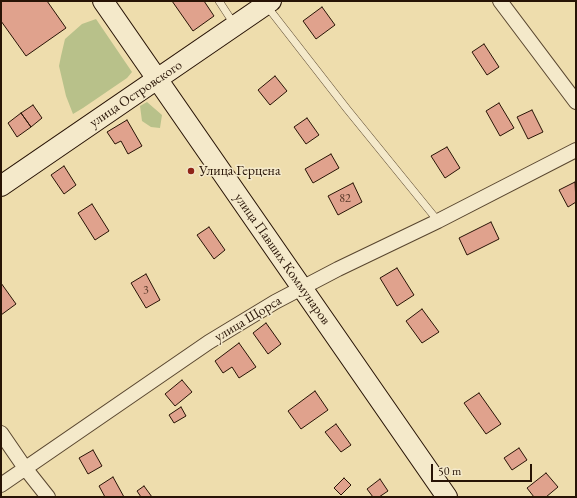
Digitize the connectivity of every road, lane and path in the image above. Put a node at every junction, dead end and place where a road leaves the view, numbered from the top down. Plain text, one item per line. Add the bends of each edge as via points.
1 (103, 1) edge
2 (219, 1) edge
3 (500, 1) edge
4 (268, 3) edge
5 (235, 25) junction
6 (158, 79) junction
7 (576, 102) edge
8 (576, 150) edge
9 (1, 186) edge
10 (438, 221) junction
11 (302, 288) junction
12 (1, 433) edge
13 (25, 468) junction
14 (1, 485) edge
15 (48, 497) edge
16 (447, 497) edge

1 - 6 street, улица Павших Коммунаров
2 - 5 lane
3 - 7 street
4 - 5 street, улица Островского
4 - 10 lane via 347,108
5 - 6 street, улица Островского
6 - 9 street, улица Островского
6 - 11 street, улица Павших Коммунаров
8 - 10 street, улица Щорса
10 - 11 street, улица Щорса
11 - 13 street, улица Щорса via 209,342
11 - 16 street, улица Павших Коммунаров
12 - 13 street
13 - 14 street, улица Щорса
13 - 15 street

